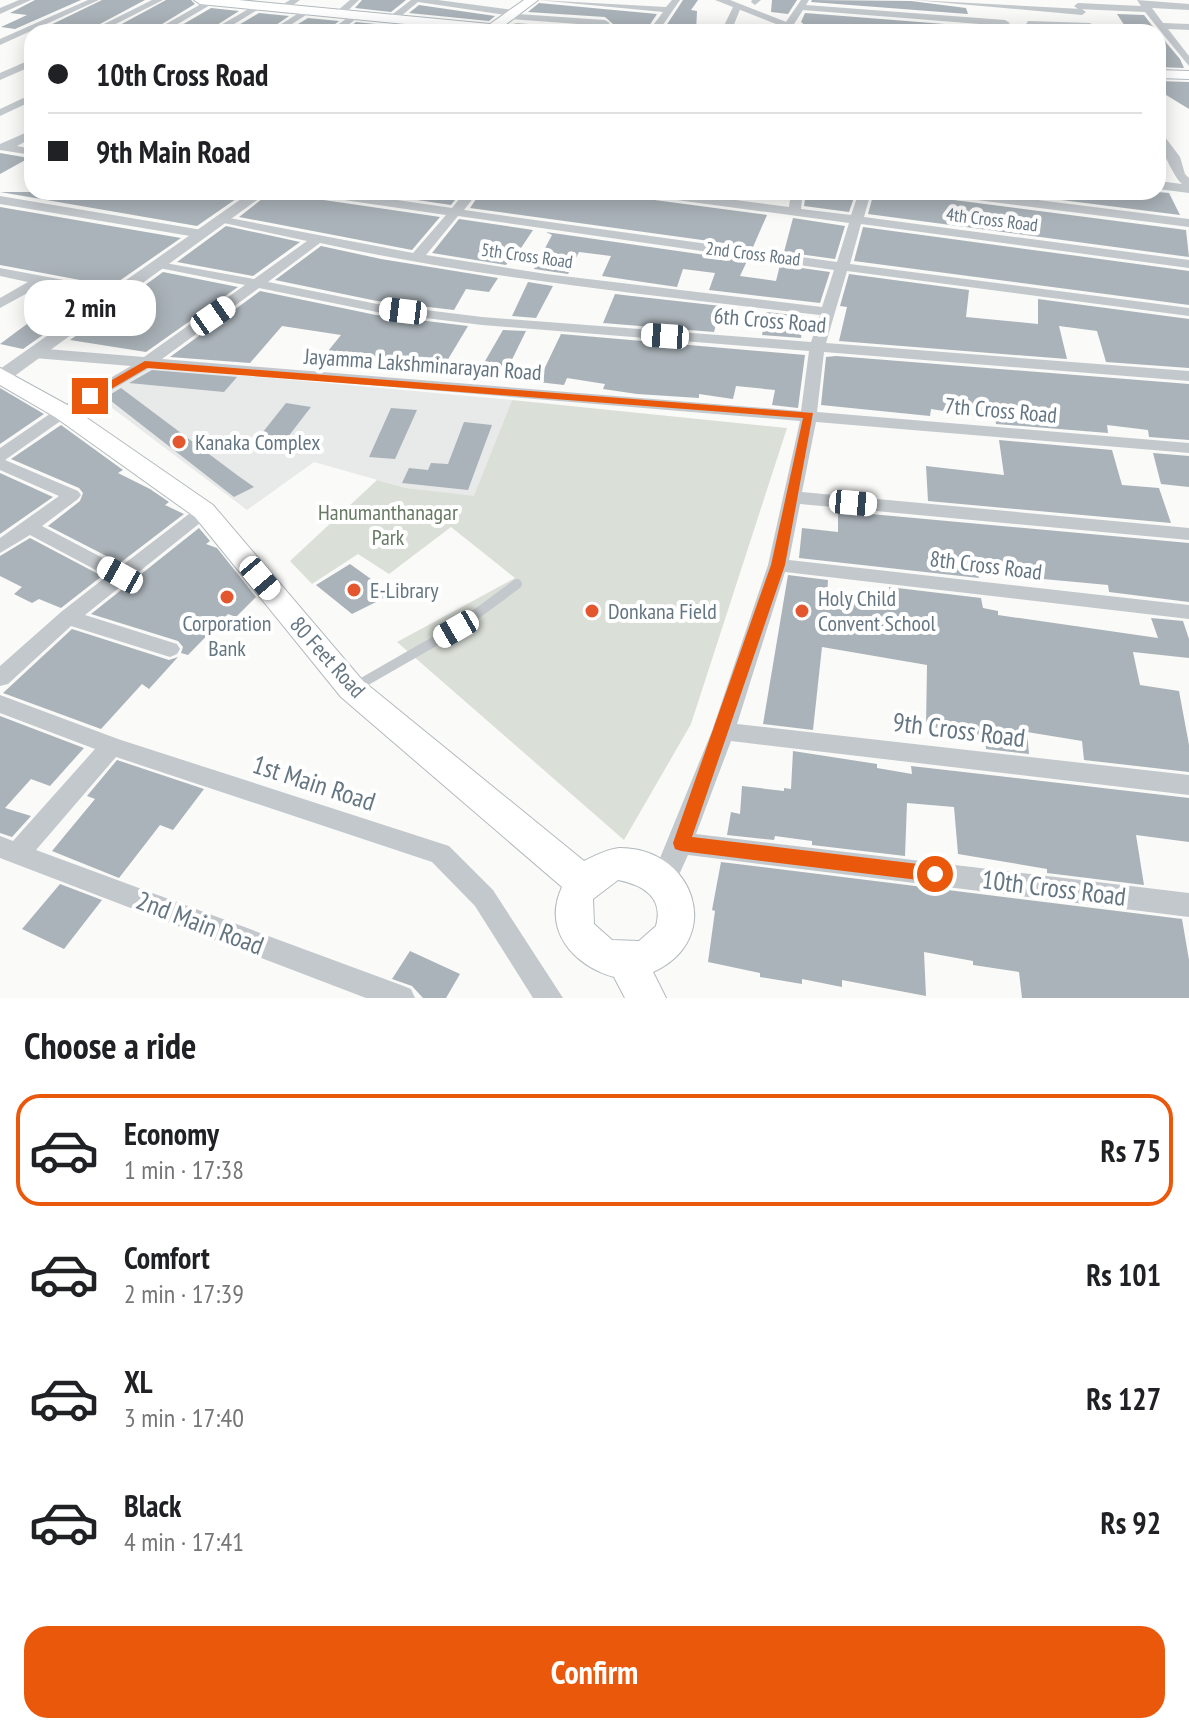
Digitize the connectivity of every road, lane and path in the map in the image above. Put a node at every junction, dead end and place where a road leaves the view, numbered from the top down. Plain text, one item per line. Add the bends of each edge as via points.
1 (27, 0) edge
2 (95, 0) edge
3 (159, 0) edge
4 (296, 0) edge
5 (355, 0) edge
6 (418, 0) edge
7 (532, 0) edge
8 (542, 0) edge
9 (676, 0) edge
10 (720, 0) edge
11 (919, 0) edge
12 (206, 1) edge
13 (231, 1) edge
14 (561, 1) edge
15 (620, 3) edge
16 (803, 4) edge
17 (1006, 4) edge
18 (1145, 5) edge
19 (1186, 5) edge
20 (260, 6) junction
21 (1078, 6) edge
22 (737, 7) junction
23 (283, 8) junction
24 (669, 10) junction
25 (0, 11) edge
26 (308, 11) junction
27 (339, 14) junction
28 (512, 14) junction
29 (357, 15) junction
30 (914, 18) junction
31 (1005, 23) junction
32 (40, 24) edge
33 (110, 24) edge
34 (170, 24) edge
35 (228, 24) edge
36 (287, 24) edge
37 (344, 24) edge
38 (391, 24) edge
39 (396, 24) edge
40 (400, 24) edge
41 (438, 24) edge
42 (498, 24) edge
43 (576, 24) edge
44 (604, 24) edge
45 (659, 24) edge
46 (730, 24) edge
47 (776, 24) edge
48 (788, 24) edge
49 (911, 24) edge
50 (1010, 24) edge
51 (1089, 24) edge
52 (1159, 24) edge
53 (1166, 26) edge
54 (1189, 27) edge
55 (0, 31) edge
56 (24, 31) edge
57 (1166, 32) edge
58 (19, 33) junction
59 (24, 34) edge
60 (0, 42) edge
61 (1187, 58) edge
62 (24, 66) edge
63 (1166, 74) edge
64 (1189, 75) edge
65 (0, 77) edge
66 (24, 101) edge
67 (0, 113) edge
68 (24, 137) edge
69 (1166, 146) edge
70 (2, 148) edge
71 (24, 151) edge
72 (1166, 154) edge
73 (1174, 157) junction
74 (1184, 173) edge
75 (1166, 186) edge
76 (1189, 187) edge
77 (0, 200) edge
78 (250, 200) edge
79 (369, 200) edge
80 (465, 200) edge
81 (733, 200) edge
82 (796, 200) edge
83 (863, 200) edge
84 (1009, 200) edge
85 (454, 213) junction
86 (794, 213) junction
87 (224, 219) junction
88 (857, 220) junction
89 (1189, 223) edge
90 (202, 234) junction
91 (318, 239) junction
92 (416, 258) junction
93 (159, 264) junction
94 (1189, 264) edge
95 (844, 266) junction
96 (0, 272) edge
97 (41, 280) junction
98 (259, 284) junction
99 (117, 294) junction
100 (0, 304) edge
101 (828, 312) junction
102 (1189, 312) edge
103 (817, 348) junction
104 (34, 353) junction
105 (145, 364) junction
106 (1, 375) edge
107 (1189, 376) edge
108 (63, 412) junction
109 (809, 415) junction
110 (1189, 448) edge
111 (0, 456) edge
112 (0, 464) edge
113 (790, 497) junction
114 (204, 511) junction
115 (28, 526) junction
116 (1189, 534) edge
117 (0, 547) edge
118 (778, 565) junction
119 (120, 575) junction
120 (517, 584) dead end
121 (1189, 612) edge
122 (68, 617) junction
123 (170, 649) dead end
124 (0, 678) edge
125 (352, 689) junction
126 (0, 704) edge
127 (723, 731) junction
128 (112, 746) junction
129 (1189, 785) edge
130 (681, 843) junction
131 (9, 850) edge
132 (664, 880) junction
133 (584, 883) junction
134 (1189, 905) edge
135 (626, 961) junction
136 (401, 998) edge
137 (549, 998) edge
138 (646, 998) edge

1 - 25 street
2 - 32 street
3 - 33 street
4 - 23 street
5 - 27 street
6 - 28 street
6 - 39 street
7 - 28 main road
8 - 14 street
9 - 24 street
10 - 22 street
11 - 17 street
11 - 30 street
12 - 13 main road
12 - 34 street
13 - 20 main road
14 - 15 street
15 - 24 street
15 - 44 street
16 - 30 street via 855,18
16 - 48 street
17 - 21 street
17 - 31 street
18 - 19 street
18 - 21 street
18 - 52 street
20 - 23 main road
20 - 35 street
21 - 51 street
22 - 46 street
22 - 47 street
23 - 26 main road
24 - 45 street
26 - 27 main road
26 - 36 street
27 - 29 main road
28 - 42 main road
28 - 43 street
29 - 37 street
29 - 38 main road
30 - 31 street
30 - 49 street
31 - 50 street
40 - 41 main road
53 - 54 street
55 - 58 street
56 - 58 street
57 - 61 street
58 - 59 street
58 - 60 street
62 - 65 street
63 - 64 main road
66 - 67 street
68 - 70 street
69 - 73 street
70 - 71 street
72 - 73 street
73 - 74 street
74 - 76 street
75 - 76 street
77 - 90 street
78 - 87 street
79 - 85 street, 2nd Cross Road
80 - 85 street
81 - 86 street, 4th Cross Road
82 - 86 street
83 - 88 street
84 - 89 street
85 - 92 street
85 - 95 street, 2nd Cross Road
86 - 88 street, 4th Cross Road
87 - 90 street
87 - 91 street, 5th Cross Road
88 - 94 street, 4th Cross Road
88 - 95 street
90 - 93 street
91 - 92 street, 5th Cross Road
91 - 98 street
92 - 101 street, 5th Cross Road
93 - 98 street, 6th Cross Road
93 - 99 street
95 - 101 street
95 - 102 street, 2nd Cross Road
96 - 97 street
97 - 99 street
97 - 100 street
98 - 103 street, 6th Cross Road via 377,308 482,321
98 - 105 street
99 - 104 street
101 - 103 street
103 - 107 street, 6th Cross Road
103 - 109 street
104 - 105 street, Jayamma Lakshminarayan Road
104 - 106 street
105 - 108 street
105 - 109 street, Jayamma Lakshminarayan Road
106 - 108 main road, 80 Feet Road
108 - 111 street
108 - 114 main road, 80 Feet Road
109 - 110 street, 7th Cross Road
109 - 113 street
112 - 115 street via 72,495
113 - 116 street
113 - 118 street
114 - 119 street
114 - 125 main road, 80 Feet Road
115 - 117 street
115 - 119 street
118 - 121 street, 8th Cross Road
118 - 127 street
119 - 122 street
120 - 125 lane via 456,629
122 - 123 street
122 - 124 street
125 - 133 main road, 80 Feet Road
126 - 128 street, 1st Main Road
127 - 129 street, 9th Cross Road
127 - 130 street
128 - 131 street
128 - 137 street, 1st Main Road via 440,854 484,898
130 - 132 street
130 - 134 street, 10th Cross Road
131 - 136 street, 2nd Main Road
132 - 133 main road via 643,867 618,864 602,868
132 - 135 main road via 678,908 671,939 643,959
133 - 135 main road via 572,905 580,937 608,958
135 - 138 main road

